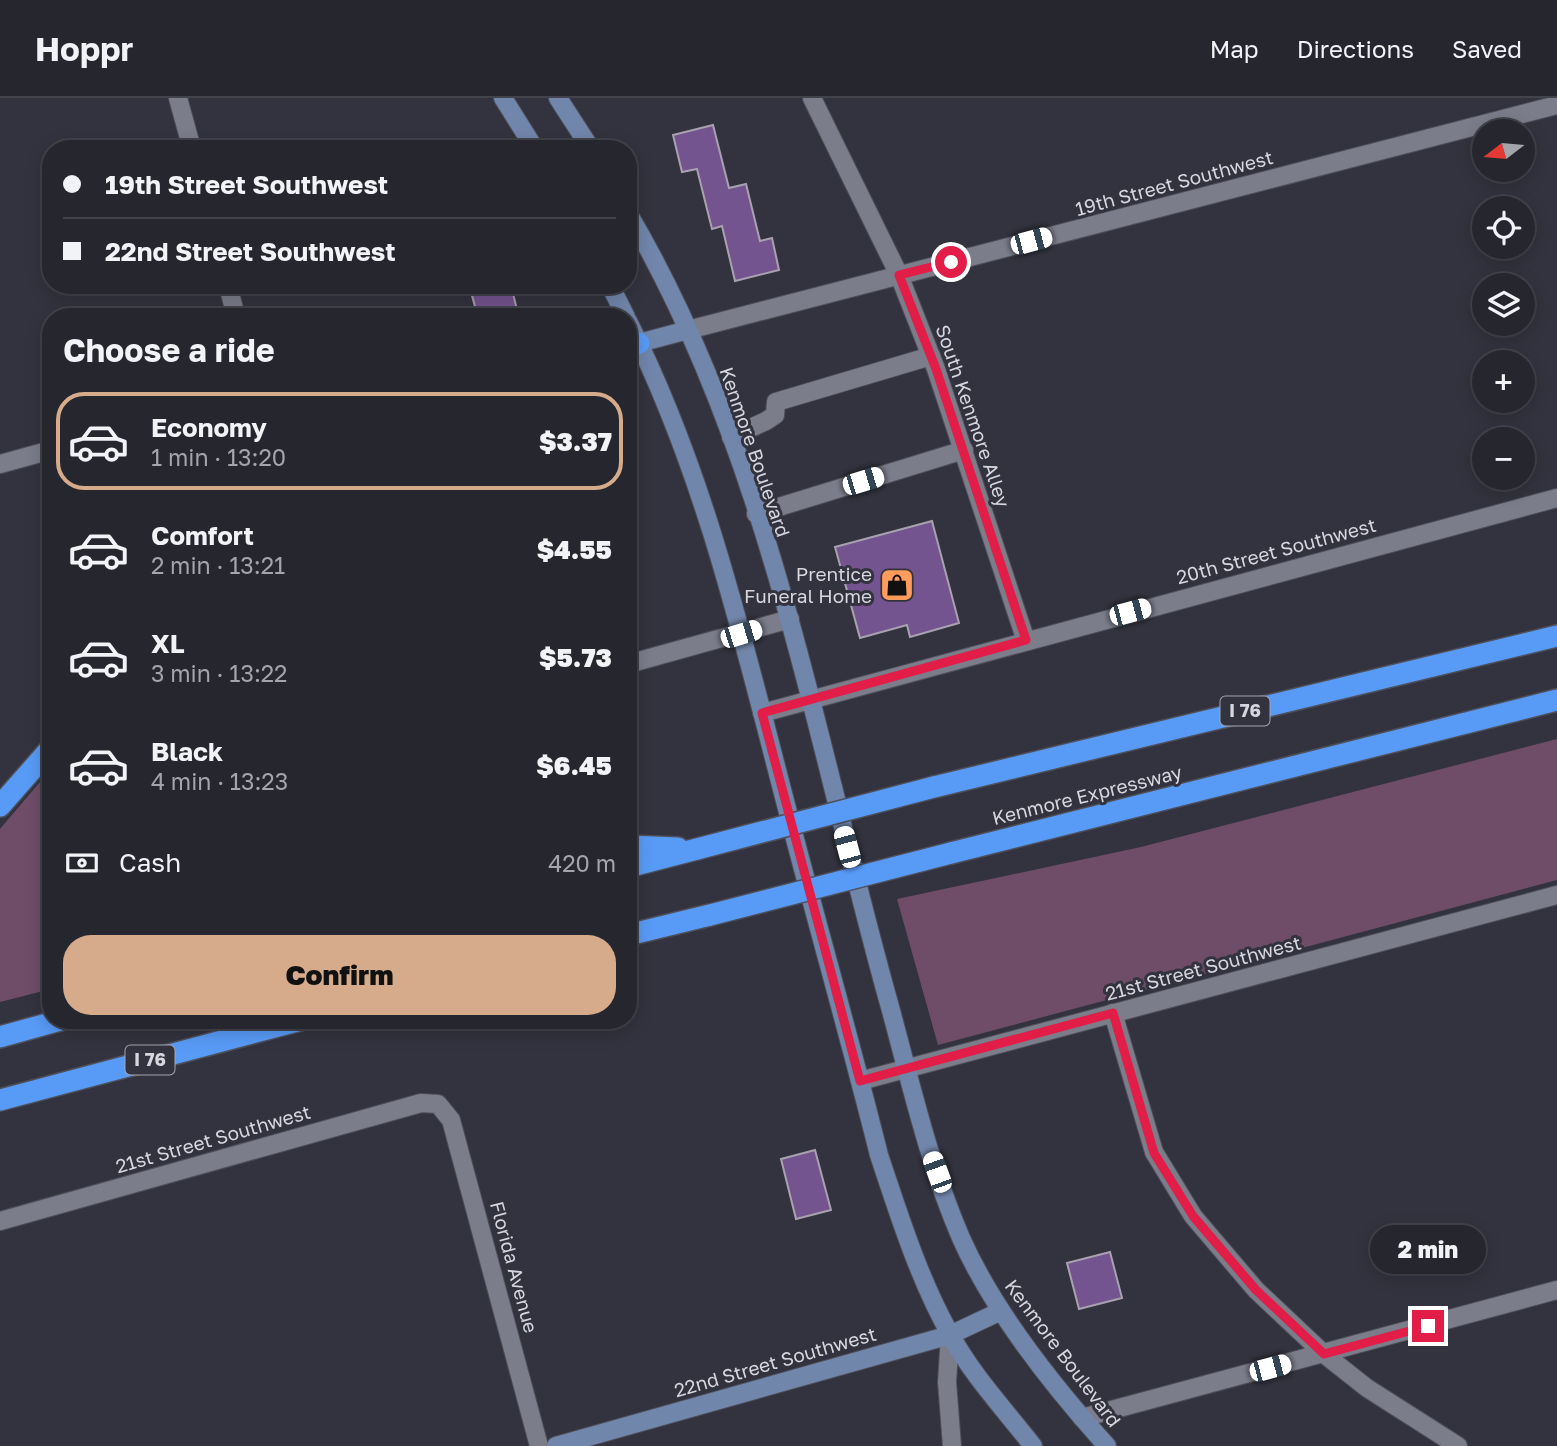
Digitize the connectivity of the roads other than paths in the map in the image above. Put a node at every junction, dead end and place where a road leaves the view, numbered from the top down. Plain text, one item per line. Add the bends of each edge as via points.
1 (178, 98) edge
2 (503, 98) edge
3 (558, 98) edge
4 (812, 98) edge
5 (1557, 105) edge
6 (190, 140) edge
7 (529, 140) edge
8 (585, 140) edge
9 (637, 231) edge
10 (899, 275) junction
11 (688, 330) junction
12 (637, 343) edge
13 (637, 353) edge
14 (931, 356) junction
15 (731, 437) junction
16 (964, 450) junction
17 (42, 452) edge
18 (0, 464) edge
19 (1557, 498) edge
20 (757, 514) junction
21 (790, 619) junction
22 (741, 634) junction
23 (1557, 636) edge
24 (1026, 640) junction
25 (637, 662) edge
26 (810, 700) junction
27 (1557, 700) edge
28 (762, 713) junction
29 (42, 758) edge
30 (0, 806) edge
31 (637, 846) edge
32 (697, 849) junction
33 (637, 865) edge
34 (1557, 895) edge
35 (637, 933) edge
36 (1113, 1013) junction
37 (42, 1025) edge
38 (266, 1029) edge
39 (0, 1037) edge
40 (907, 1068) junction
41 (860, 1081) junction
42 (0, 1100) edge
43 (438, 1104) joint
44 (0, 1221) edge
45 (1557, 1290) edge
46 (1002, 1311) junction
47 (950, 1335) junction
48 (1324, 1354) junction
49 (1082, 1418) junction
50 (539, 1446) edge
51 (556, 1446) edge
52 (952, 1446) edge
53 (1033, 1446) edge
54 (1107, 1446) edge
55 (1458, 1446) edge

1 - 6 street
2 - 7 main road
3 - 8 main road
4 - 10 street, South Kenmore Alley
5 - 10 street, 19th Street Southwest
9 - 11 main road, Kenmore Boulevard
10 - 11 street, 19th Street Southwest
10 - 14 street, South Kenmore Alley
11 - 12 main road, 19th Street Southwest
11 - 15 main road, Kenmore Boulevard
13 - 22 main road via 675,424
14 - 15 street via 776,402 775,415
14 - 16 street, South Kenmore Alley
15 - 20 main road, Kenmore Boulevard
16 - 20 street
16 - 24 street, South Kenmore Alley
17 - 18 street
19 - 24 street, 20th Street Southwest
20 - 21 main road, Kenmore Boulevard
21 - 22 street
21 - 26 main road, Kenmore Boulevard
22 - 25 street
22 - 28 main road
23 - 32 highway, I 76, bridge
24 - 26 street, 20th Street Southwest
26 - 28 street, 20th Street Southwest
26 - 40 main road, Kenmore Boulevard
27 - 35 highway, Kenmore Expressway, bridge
28 - 41 main road
29 - 30 highway
31 - 32 highway
32 - 33 highway, I 76
34 - 36 street, 21st Street Southwest
36 - 40 street, 21st Street Southwest
36 - 48 street via 1154,1153 1193,1216 1256,1290
37 - 39 highway
38 - 42 highway, I 76
40 - 41 street, 21st Street Southwest
40 - 46 main road, Kenmore Boulevard via 929,1150 962,1238
41 - 47 main road via 895,1202
43 - 44 street, 21st Street Southwest via 421,1103
43 - 50 street, Florida Avenue via 451,1120
45 - 48 street
46 - 47 main road, 22nd Street Southwest
46 - 49 main road, Kenmore Boulevard
47 - 51 main road, 22nd Street Southwest
47 - 52 street via 947,1382
47 - 53 main road
48 - 49 street
48 - 55 street via 1367,1388
49 - 54 main road, Kenmore Boulevard

